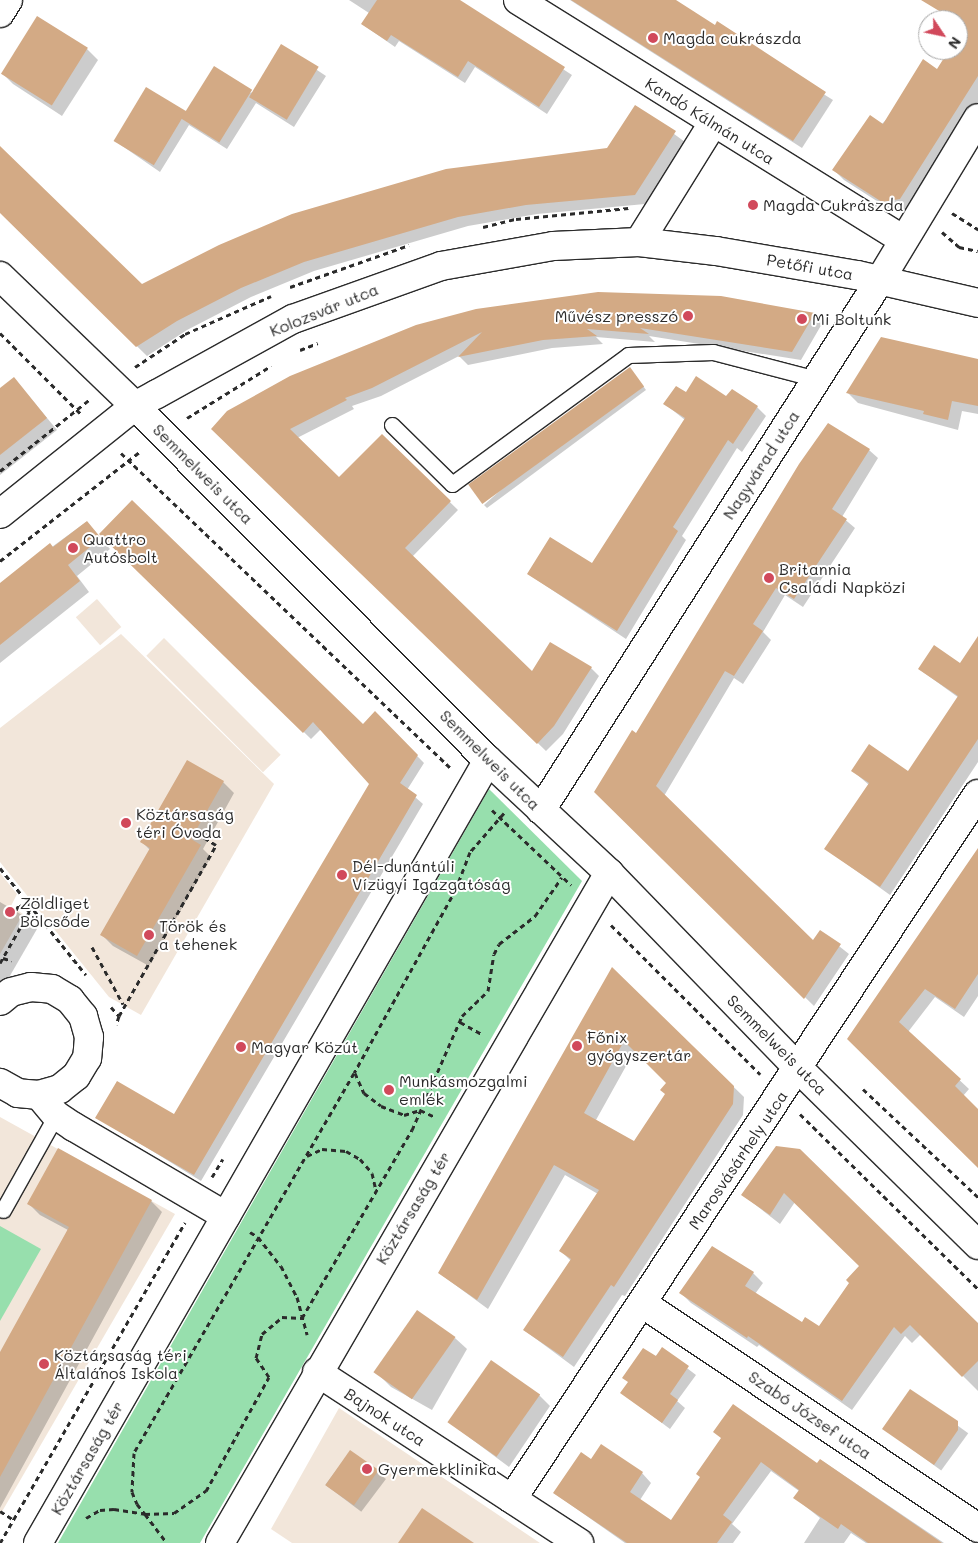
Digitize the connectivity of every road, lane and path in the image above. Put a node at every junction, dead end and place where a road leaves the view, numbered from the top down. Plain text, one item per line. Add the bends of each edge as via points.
1 (8, 0) edge
2 (518, 0) edge
3 (0, 13) edge
4 (978, 118) edge
5 (713, 123) junction
6 (950, 212) dead end
7 (978, 229) edge
8 (903, 240) junction
9 (639, 242) junction
10 (0, 276) edge
11 (880, 280) junction
12 (978, 303) edge
13 (0, 333) edge
14 (327, 339) dead end
15 (292, 354) dead end
16 (276, 364) dead end
17 (817, 378) junction
18 (135, 406) junction
19 (392, 425) dead end
20 (101, 433) junction
21 (164, 434) junction
22 (129, 460) junction
23 (0, 514) edge
24 (0, 561) edge
25 (488, 760) junction
26 (472, 788) junction
27 (520, 790) junction
28 (978, 794) edge
29 (541, 810) junction
30 (500, 819) junction
31 (195, 832) dead end
32 (609, 873) junction
33 (562, 877) junction
34 (591, 904) junction
35 (16, 910) dead end
36 (92, 947) dead end
37 (0, 964) edge
38 (0, 1000) edge
39 (123, 1005) junction
40 (119, 1016) dead end
41 (799, 1069) junction
42 (354, 1073) junction
43 (0, 1082) edge
44 (48, 1105) junction
45 (420, 1110) junction
46 (460, 1128) junction
47 (306, 1156) junction
48 (376, 1191) junction
49 (3, 1210) dead end
50 (226, 1216) junction
51 (258, 1237) junction
52 (978, 1245) edge
53 (642, 1303) junction
54 (302, 1318) junction
55 (316, 1372) junction
56 (512, 1499) junction
57 (0, 1511) edge
58 (145, 1514) junction
59 (14, 1520) dead end
60 (83, 1520) dead end
61 (978, 1528) edge
62 (38, 1543) edge
63 (167, 1543) edge
64 (220, 1543) edge
65 (579, 1543) edge

1 - 3 street
2 - 5 street, Kandó Kálmán utca
4 - 8 street, Nagyvárad utca
5 - 8 street, Kandó Kálmán utca
5 - 9 street
6 - 7 path
8 - 11 street, Nagyvárad utca
9 - 11 street, Petőfi utca via 716,251
9 - 18 street, Kolozsvár utca via 528,249 442,266 293,319
10 - 18 street, Semmelweis utca
11 - 12 street, Petőfi utca
11 - 17 street, Nagyvárad utca
13 - 20 path
14 - 15 path
16 - 21 path
17 - 19 lane via 713,352 628,355 452,484
17 - 29 street, Nagyvárad utca
18 - 20 street, Kolozsvár utca
18 - 21 street, Semmelweis utca
20 - 22 path
20 - 23 street, Kolozsvár utca
21 - 22 path
21 - 25 street, Semmelweis utca
22 - 24 path
22 - 26 path
25 - 26 street, Köztársaság tér
25 - 27 street, Semmelweis utca
26 - 30 path
26 - 50 street, Köztársaság tér
27 - 29 street, Semmelweis utca
27 - 30 path
28 - 41 street, Marosvásárhely utca
29 - 32 street, Semmelweis utca
30 - 33 path
30 - 42 path via 470,852 452,897
31 - 39 path via 216,846
32 - 34 street, Köztársaság tér
32 - 41 street, Semmelweis utca
33 - 34 path
33 - 45 path via 535,916 499,944 494,954 488,991 462,1016
34 - 46 street, Köztársaság tér
35 - 37 path via 19,905 31,909
36 - 39 path
38 - 44 street via 10,992 31,987 52,989 70,1000 83,1016 89,1037 87,1058 76,1076
39 - 40 path
41 - 52 street, Semmelweis utca
41 - 53 street, Marosvásárhely utca
42 - 45 path via 364,1093 381,1106 404,1115
42 - 47 path
43 - 44 street
44 - 49 lane
44 - 50 street
45 - 46 path
45 - 48 path
46 - 55 street, Köztársaság tér
47 - 48 path via 322,1149 346,1151 360,1159 372,1174
47 - 51 path
48 - 54 path
50 - 51 path
50 - 62 street, Köztársaság tér
51 - 54 path via 280,1266 297,1297
51 - 58 path via 134,1453 132,1492 136,1504
53 - 56 street, Marosvásárhely utca
53 - 61 street, Szabó József utca
54 - 55 path
54 - 58 path via 282,1317 262,1334 256,1358 269,1377 206,1491 174,1513
55 - 56 street, Bajnok utca
55 - 64 street, Köztársaság tér
56 - 65 street, Bajnok utca
57 - 59 path
58 - 60 path via 129,1510 100,1510
58 - 63 path

